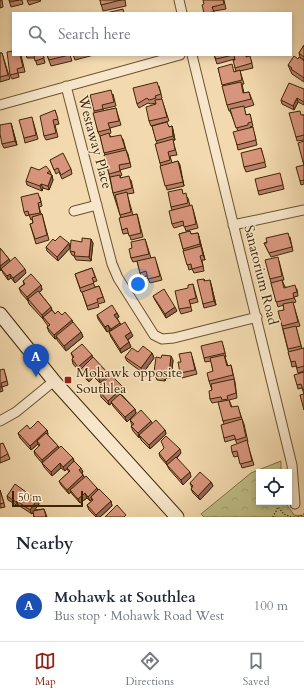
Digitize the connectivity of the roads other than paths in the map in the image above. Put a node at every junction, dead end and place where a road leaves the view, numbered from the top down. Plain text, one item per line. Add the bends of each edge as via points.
1 (179, 0) edge
2 (182, 12) edge
3 (176, 56) edge
4 (192, 56) edge
5 (66, 86) junction
6 (0, 105) edge
7 (97, 205) junction
8 (304, 210) edge
9 (74, 211) dead end
10 (233, 225) junction
11 (0, 314) edge
12 (257, 316) junction
13 (54, 381) junction
14 (0, 421) edge
15 (295, 504) dead end
16 (177, 517) edge

1 - 2 street
3 - 5 street
4 - 10 street, Sanatorium Road
5 - 6 street
5 - 7 street, Westaway Place
7 - 9 street, Westaway Place
7 - 12 street, Westaway Place via 118,278 154,335 162,339 174,338
8 - 10 street
10 - 12 street, Sanatorium Road
11 - 13 main road
12 - 15 street, Sanatorium Road via 292,465
13 - 14 street via 16,412
13 - 16 main road

